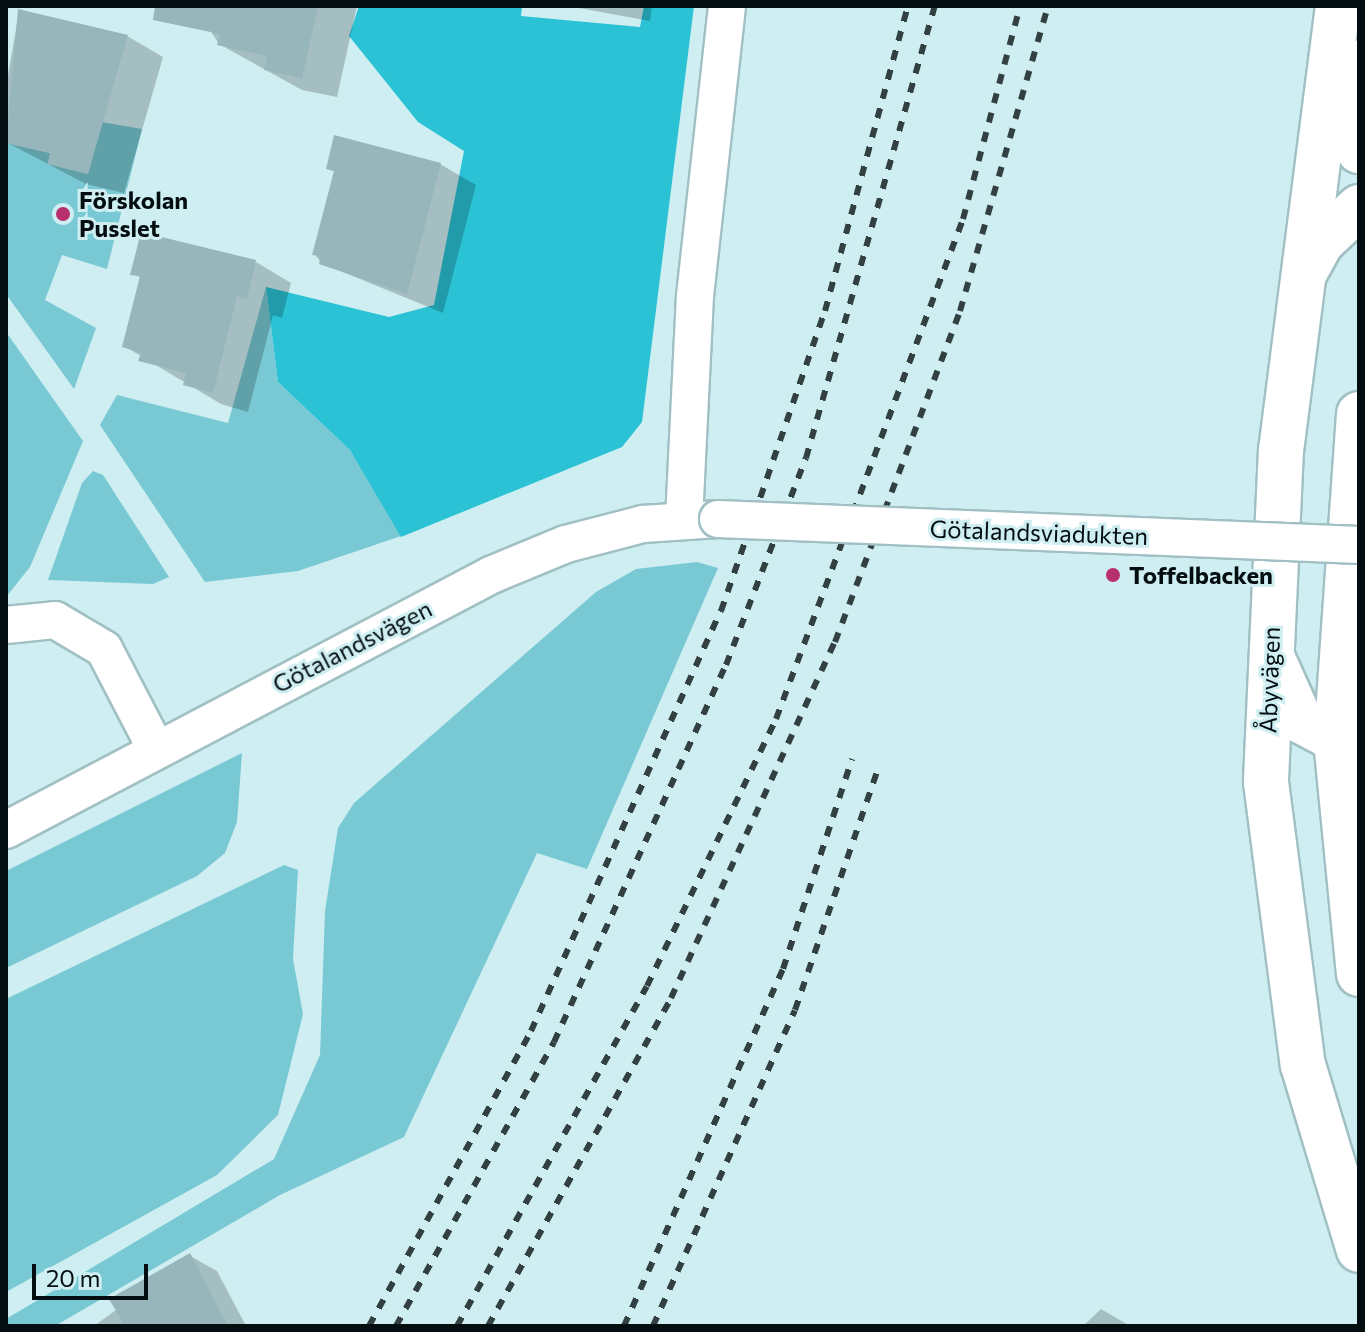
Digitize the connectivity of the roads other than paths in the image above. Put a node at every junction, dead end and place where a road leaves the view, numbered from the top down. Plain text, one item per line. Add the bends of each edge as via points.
1 (727, 6) edge
2 (1340, 6) edge
3 (1359, 151) edge
4 (1359, 207) edge
5 (1299, 283) junction
6 (1359, 414) edge
7 (701, 519) junction
8 (1359, 545) edge
9 (6, 625) edge
10 (1269, 647) junction
11 (1348, 740) edge
12 (156, 749) junction
13 (6, 830) edge
14 (1359, 974) edge
15 (1359, 1250) edge

1 - 7 street via 695,296
2 - 3 street
2 - 5 street, Åbyvägen
4 - 5 street via 1322,242
5 - 10 street, Åbyvägen
6 - 11 street
7 - 8 street, Götalandsviadukten, bridge
7 - 12 street, Götalandsvägen via 566,544 491,575
9 - 12 street via 55,620 104,649
10 - 11 street via 1301,721
10 - 15 street, Åbyvägen via 1266,782 1279,917 1303,1065
11 - 14 street
12 - 13 street, Götalandsvägen

